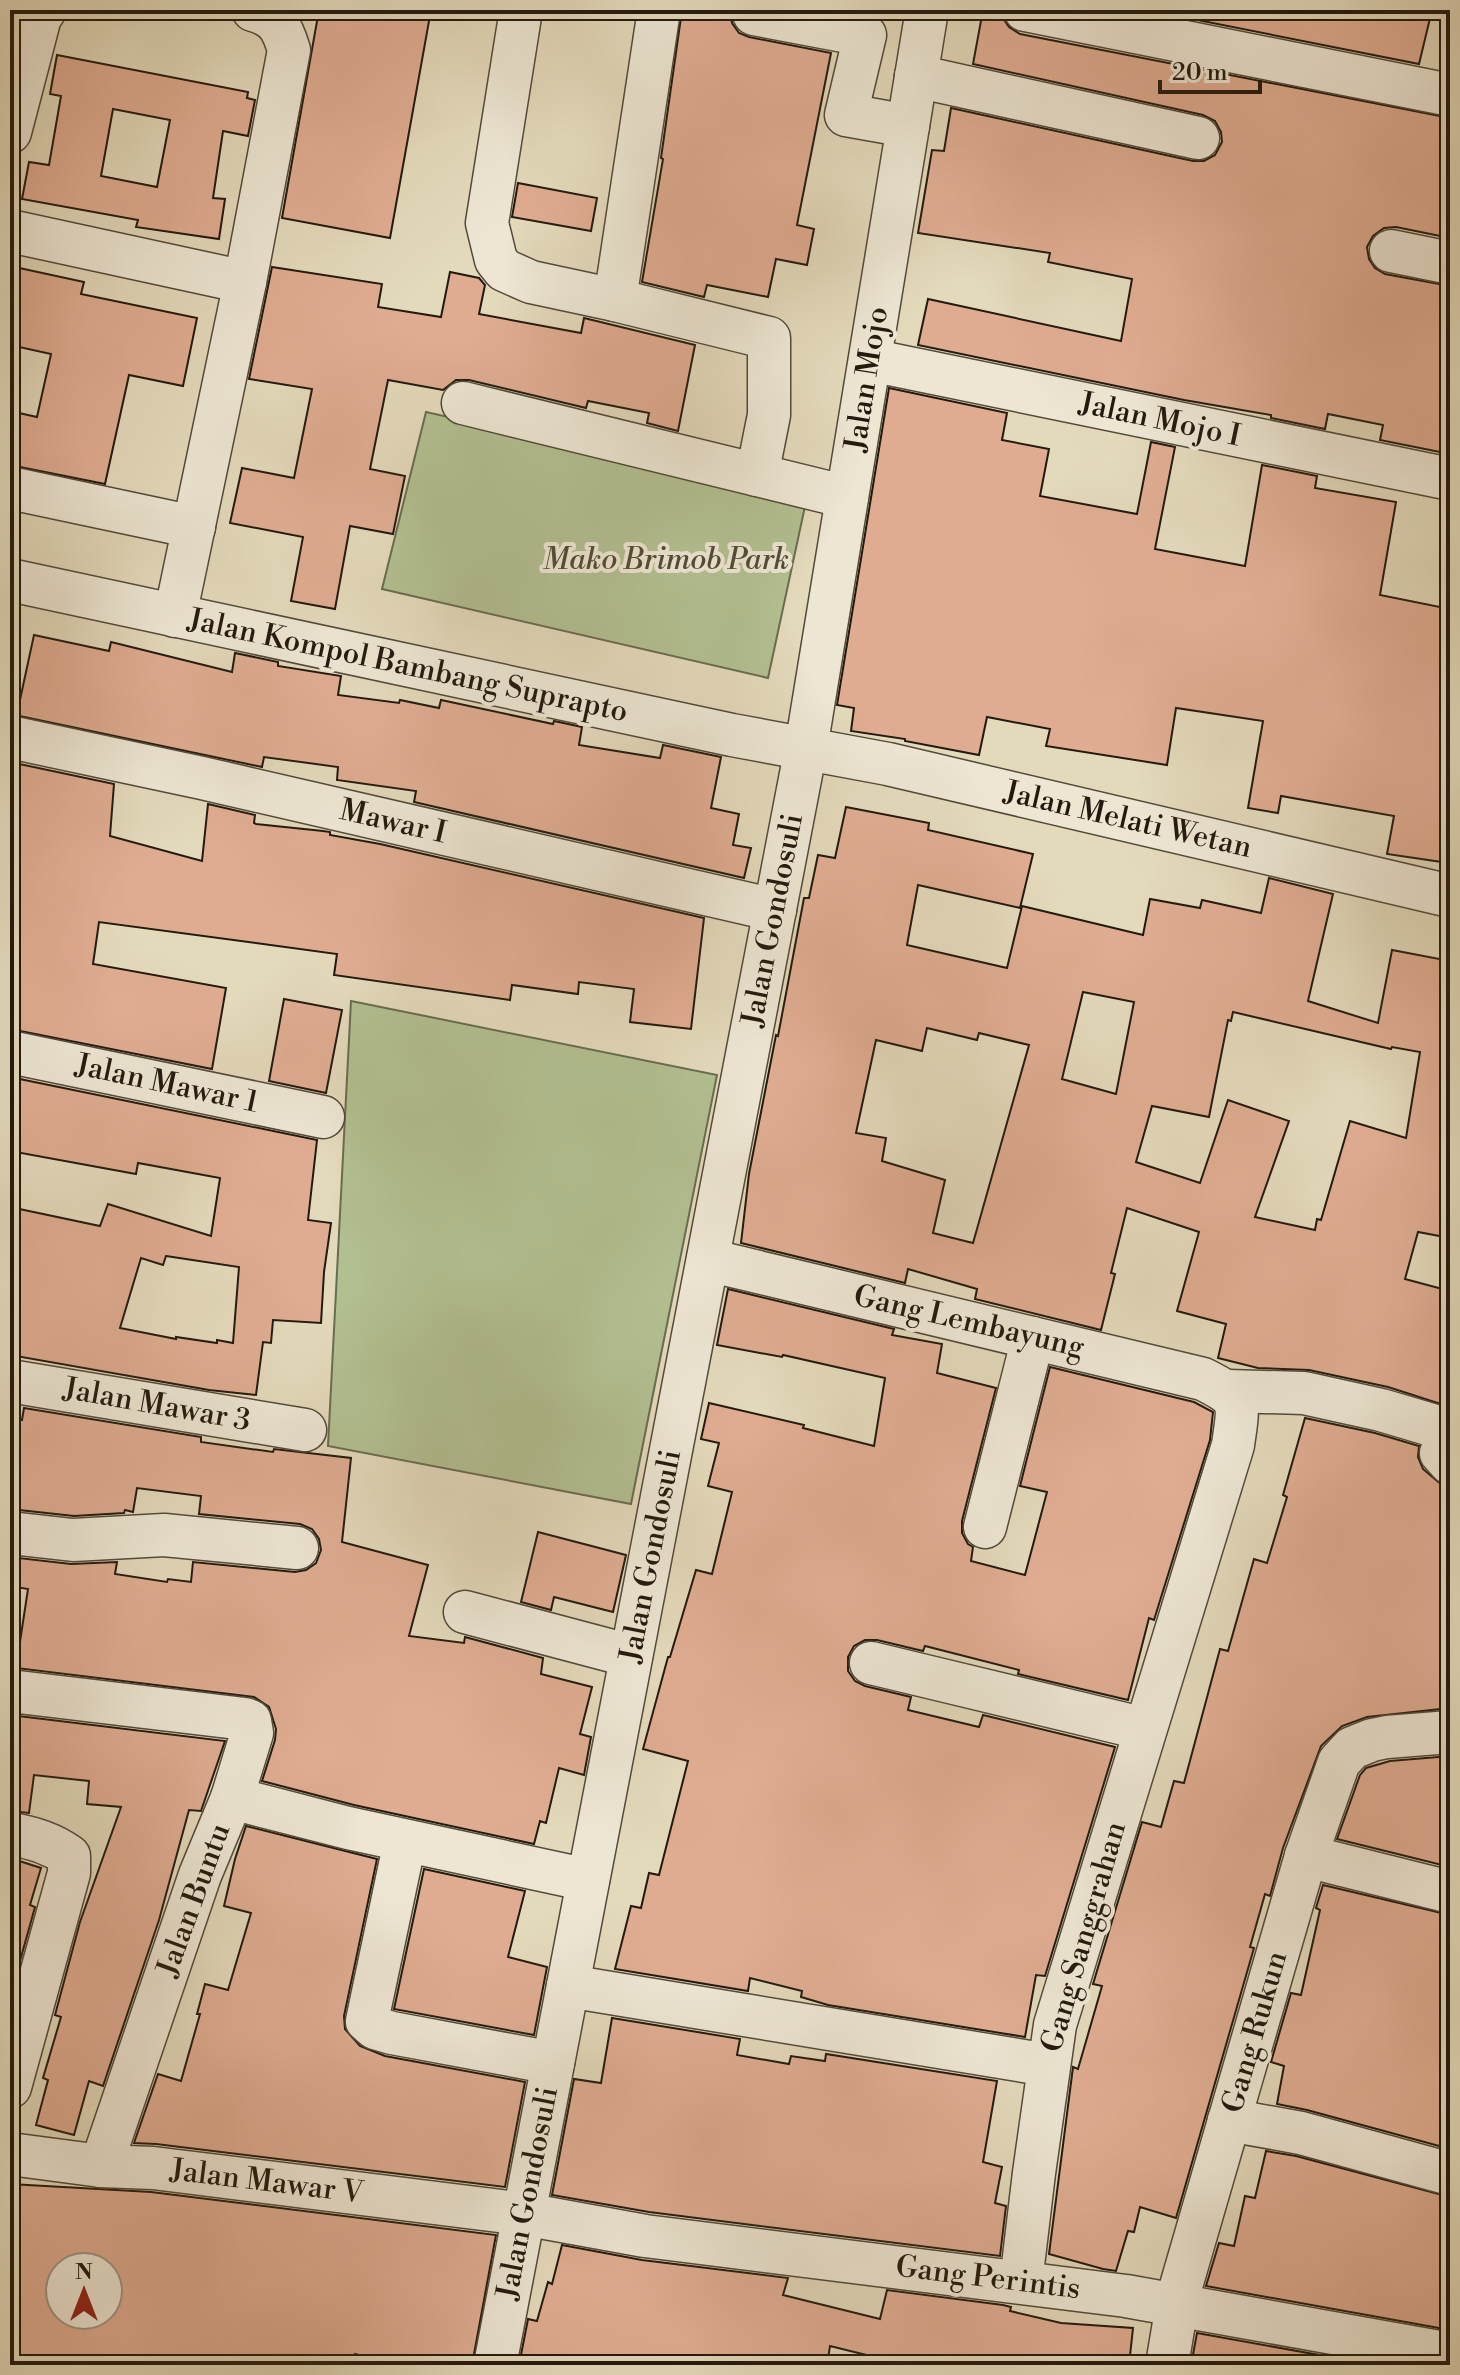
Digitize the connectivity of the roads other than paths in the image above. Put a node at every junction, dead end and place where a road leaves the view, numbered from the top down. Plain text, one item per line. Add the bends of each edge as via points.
1 (45, 10) edge
2 (253, 10) edge
3 (521, 10) edge
4 (659, 10) edge
5 (927, 10) edge
6 (1025, 10) edge
7 (754, 14) dead end
8 (916, 76) junction
9 (1450, 95) edge
10 (908, 126) junction
11 (10, 132) edge
12 (1198, 138) dead end
13 (10, 231) edge
14 (1391, 251) dead end
15 (1450, 263) edge
16 (245, 282) junction
17 (615, 300) junction
18 (870, 360) junction
19 (463, 403) dead end
20 (757, 475) junction
21 (1450, 479) edge
22 (10, 488) edge
23 (847, 497) junction
24 (194, 527) junction
25 (10, 580) edge
26 (175, 616) junction
27 (10, 737) edge
28 (806, 748) junction
29 (1450, 896) edge
30 (775, 910) junction
31 (10, 1052) edge
32 (323, 1117) dead end
33 (708, 1260) junction
34 (1033, 1338) junction
35 (10, 1381) edge
36 (1227, 1391) junction
37 (305, 1430) dead end
38 (1450, 1463) edge
39 (985, 1527) dead end
40 (10, 1533) edge
41 (297, 1548) dead end
42 (465, 1612) dead end
43 (631, 1656) junction
44 (871, 1663) dead end
45 (10, 1691) edge
46 (1145, 1729) junction
47 (1450, 1732) edge
48 (232, 1798) junction
49 (10, 1834) edge
50 (405, 1841) junction
51 (1306, 1856) junction
52 (588, 1880) junction
53 (1450, 1892) edge
54 (568, 1986) junction
55 (553, 2063) junction
56 (1048, 2065) junction
57 (10, 2087) edge
58 (1229, 2120) junction
59 (10, 2154) edge
60 (101, 2166) junction
61 (1450, 2174) edge
62 (524, 2214) junction
63 (1021, 2282) junction
64 (1177, 2305) junction
65 (1450, 2354) edge
66 (495, 2365) edge
67 (1167, 2365) edge

1 - 11 street
2 - 16 street via 278,24 289,50
3 - 17 street via 487,223 496,260 518,278
4 - 17 street
5 - 8 street, Jalan Mojo
6 - 9 street
7 - 10 street via 865,35 846,115
8 - 10 street, Jalan Mojo
8 - 12 street
10 - 18 street, Jalan Mojo
13 - 16 street
14 - 15 street
16 - 24 street
17 - 20 street via 769,338 769,415
18 - 21 street, Jalan Mojo I
18 - 23 street, Jalan Mojo
19 - 20 street
20 - 23 street
22 - 24 street
23 - 28 street, Jalan Mojo
24 - 26 street
25 - 26 street, Jalan Kompol Bambang Suprapto
26 - 28 street, Jalan Kompol Bambang Suprapto
27 - 30 street, Mawar I
28 - 29 street, Jalan Melati Wetan
28 - 30 street, Jalan Gondosuli
30 - 33 street, Jalan Gondosuli
31 - 32 street, Jalan Mawar 1
33 - 34 street, Gang Lembayung
33 - 43 street, Jalan Gondosuli
34 - 36 street, Gang Lembayung via 1203,1379
34 - 39 street
35 - 37 street, Jalan Mawar 3
36 - 38 street via 1304,1393 1435,1426 1447,1434 1441,1453
36 - 46 street, Gang Sanggrahan via 1237,1406 1233,1445
40 - 41 street via 73,1540 164,1535
42 - 43 street
43 - 52 street, Jalan Gondosuli
44 - 46 street
45 - 48 street via 250,1721 252,1733
46 - 56 street, Gang Sanggrahan via 1055,2025
47 - 51 street, Gang Rukun via 1387,1737 1352,1748 1339,1762
48 - 50 street, Jalan Buntu
48 - 60 street, Jalan Buntu via 200,1875
49 - 57 street via 57,1847 69,1856 69,1873
50 - 52 street, Jalan Buntu
50 - 55 street via 367,2021 392,2033
51 - 53 street
51 - 58 street, Gang Rukun
52 - 54 street, Jalan Gondosuli
54 - 55 street, Jalan Gondosuli
54 - 56 street, Gang Sanggrahan
55 - 62 street, Jalan Gondosuli
56 - 63 street
58 - 61 street via 1301,2133
58 - 64 street, Gang Rukun
59 - 60 street, Jalan Mawar V
60 - 62 street, Jalan Mawar V
62 - 63 street, Gang Perintis via 645,2236
62 - 66 street, Jalan Gondosuli
63 - 64 street, Gang Perintis
64 - 65 street, Gang Perintis
64 - 67 street, Gang Rukun

